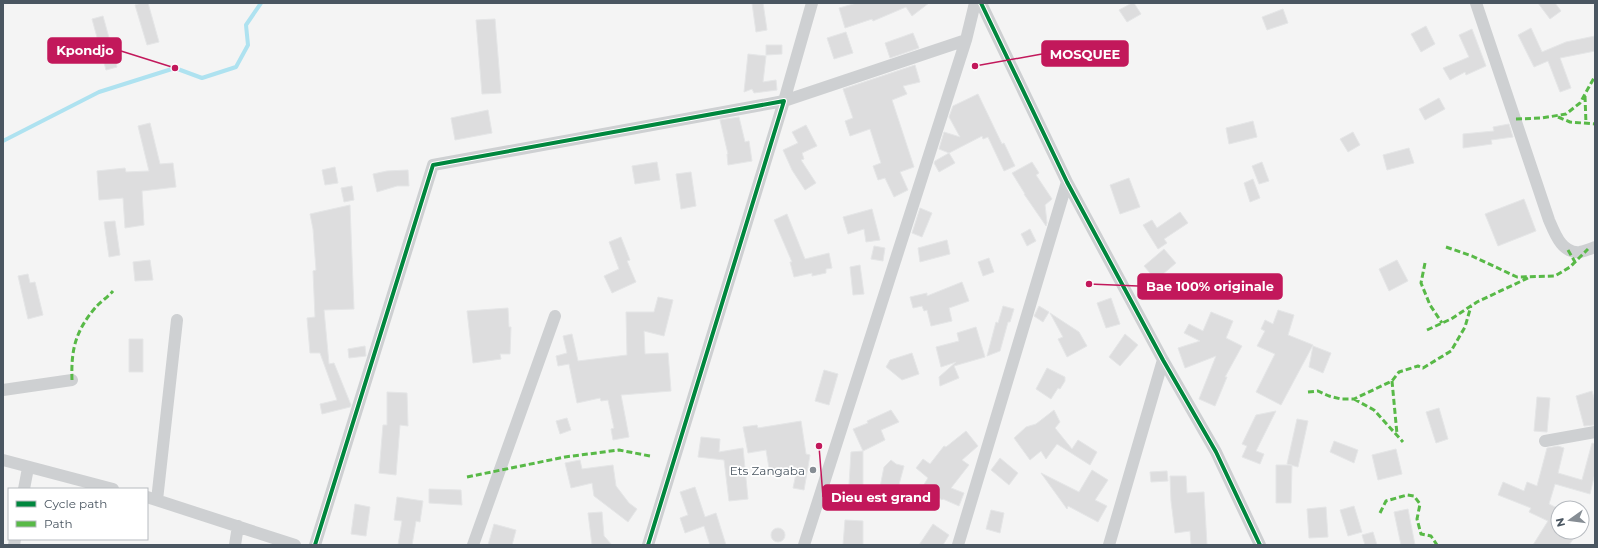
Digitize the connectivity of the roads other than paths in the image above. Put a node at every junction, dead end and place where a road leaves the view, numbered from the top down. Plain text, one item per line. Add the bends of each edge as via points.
1 (812, 3) edge
2 (975, 3) edge
3 (981, 3) edge
4 (1479, 6) edge
5 (966, 40) junction
6 (784, 100) junction
7 (1067, 182) junction
8 (1595, 247) edge
9 (555, 316) dead end
10 (177, 320) dead end
11 (1163, 360) junction
12 (72, 380) dead end
13 (3, 390) edge
14 (1595, 432) edge
15 (1545, 441) dead end
16 (3, 460) edge
17 (28, 468) junction
18 (24, 488) edge
19 (109, 488) edge
20 (152, 499) edge
21 (238, 526) junction
22 (235, 545) edge
23 (295, 545) edge
24 (315, 545) edge
25 (473, 545) edge
26 (648, 545) edge
27 (804, 545) edge
28 (958, 545) edge
29 (1109, 545) edge
30 (1260, 545) edge

1 - 6 street
2 - 5 street
3 - 7 street
4 - 8 street via 1557,239 1568,250 1579,252
5 - 6 street
5 - 27 street
6 - 24 street via 433,165
6 - 26 street
7 - 11 street
7 - 28 street
9 - 25 street
10 - 20 street
11 - 29 street
11 - 30 street via 1216,452
12 - 13 street
14 - 15 street
16 - 17 street
17 - 18 street
17 - 19 street
20 - 21 street
21 - 22 street
21 - 23 street

